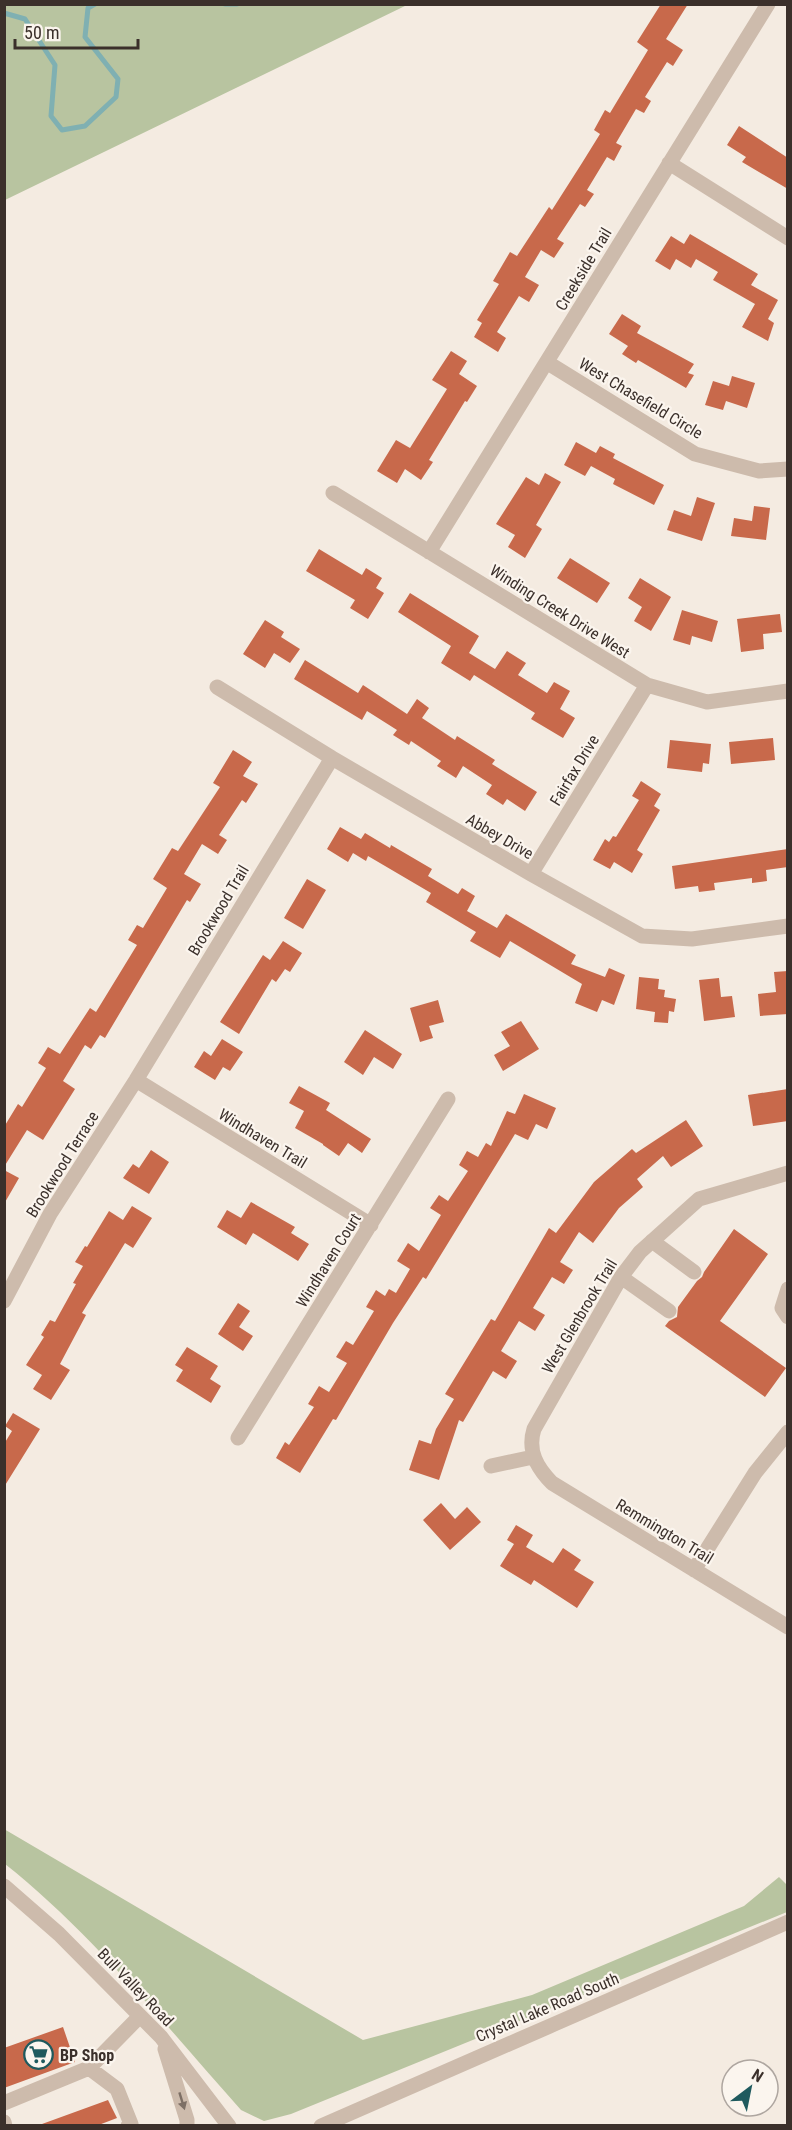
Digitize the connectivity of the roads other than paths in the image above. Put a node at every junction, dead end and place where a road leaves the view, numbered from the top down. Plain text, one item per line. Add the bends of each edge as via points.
1 (768, 4) edge
2 (669, 163) junction
3 (788, 238) edge
4 (548, 363) junction
5 (788, 469) edge
6 (333, 493) dead end
7 (429, 552) junction
8 (647, 685) junction
9 (217, 687) dead end
10 (788, 691) edge
11 (332, 758) junction
12 (531, 874) junction
13 (788, 926) edge
14 (136, 1080) junction
15 (448, 1099) dead end
16 (788, 1173) edge
17 (371, 1225) junction
18 (652, 1241) junction
19 (694, 1272) dead end
20 (621, 1277) junction
21 (788, 1289) edge
22 (4, 1301) edge
23 (669, 1311) dead end
24 (788, 1317) edge
25 (788, 1432) edge
26 (238, 1438) dead end
27 (533, 1457) junction
28 (491, 1466) dead end
29 (694, 1570) junction
30 (788, 1627) edge
31 (4, 1886) edge
32 (788, 1922) edge
33 (140, 2016) junction
34 (161, 2037) junction
35 (89, 2068) junction
36 (4, 2103) edge
37 (336, 2121) edge
38 (128, 2126) edge
39 (187, 2126) edge
40 (230, 2126) edge
41 (321, 2126) edge

1 - 2 street, Creekside Trail
2 - 3 street
2 - 4 street, Creekside Trail
4 - 5 street, West Chasefield Circle via 695,454 759,471
4 - 7 street, Creekside Trail
6 - 7 street, Winding Creek Drive West
7 - 8 street, Winding Creek Drive West
8 - 10 street, Winding Creek Drive West via 707,702
8 - 12 street, Fairfax Drive
9 - 11 street, Abbey Drive
11 - 12 street, Abbey Drive
11 - 14 street, Brookwood Trail
12 - 13 street, Abbey Drive via 642,936 692,939
14 - 17 street, Windhaven Trail
14 - 22 street, Brookwood Terrace via 50,1214
15 - 17 street, Windhaven Court
16 - 18 street, West Glenbrook Trail via 699,1200
17 - 26 street, Windhaven Court
18 - 19 street
18 - 20 street, West Glenbrook Trail
20 - 23 street
20 - 27 street, West Glenbrook Trail via 534,1429
21 - 24 street via 782,1308
25 - 29 street via 755,1473
27 - 28 street
27 - 29 street, Remmington Trail via 552,1483
29 - 30 street, Remmington Trail
31 - 33 street, Bull Valley Road via 59,1934
32 - 37 street, Crystal Lake Road South
33 - 34 street, Bull Valley Road
33 - 35 street
34 -> 39 street
34 - 40 street, Bull Valley Road
35 - 36 street
35 - 38 street via 117,2090 131,2124
37 - 41 street, Crystal Lake Road South

